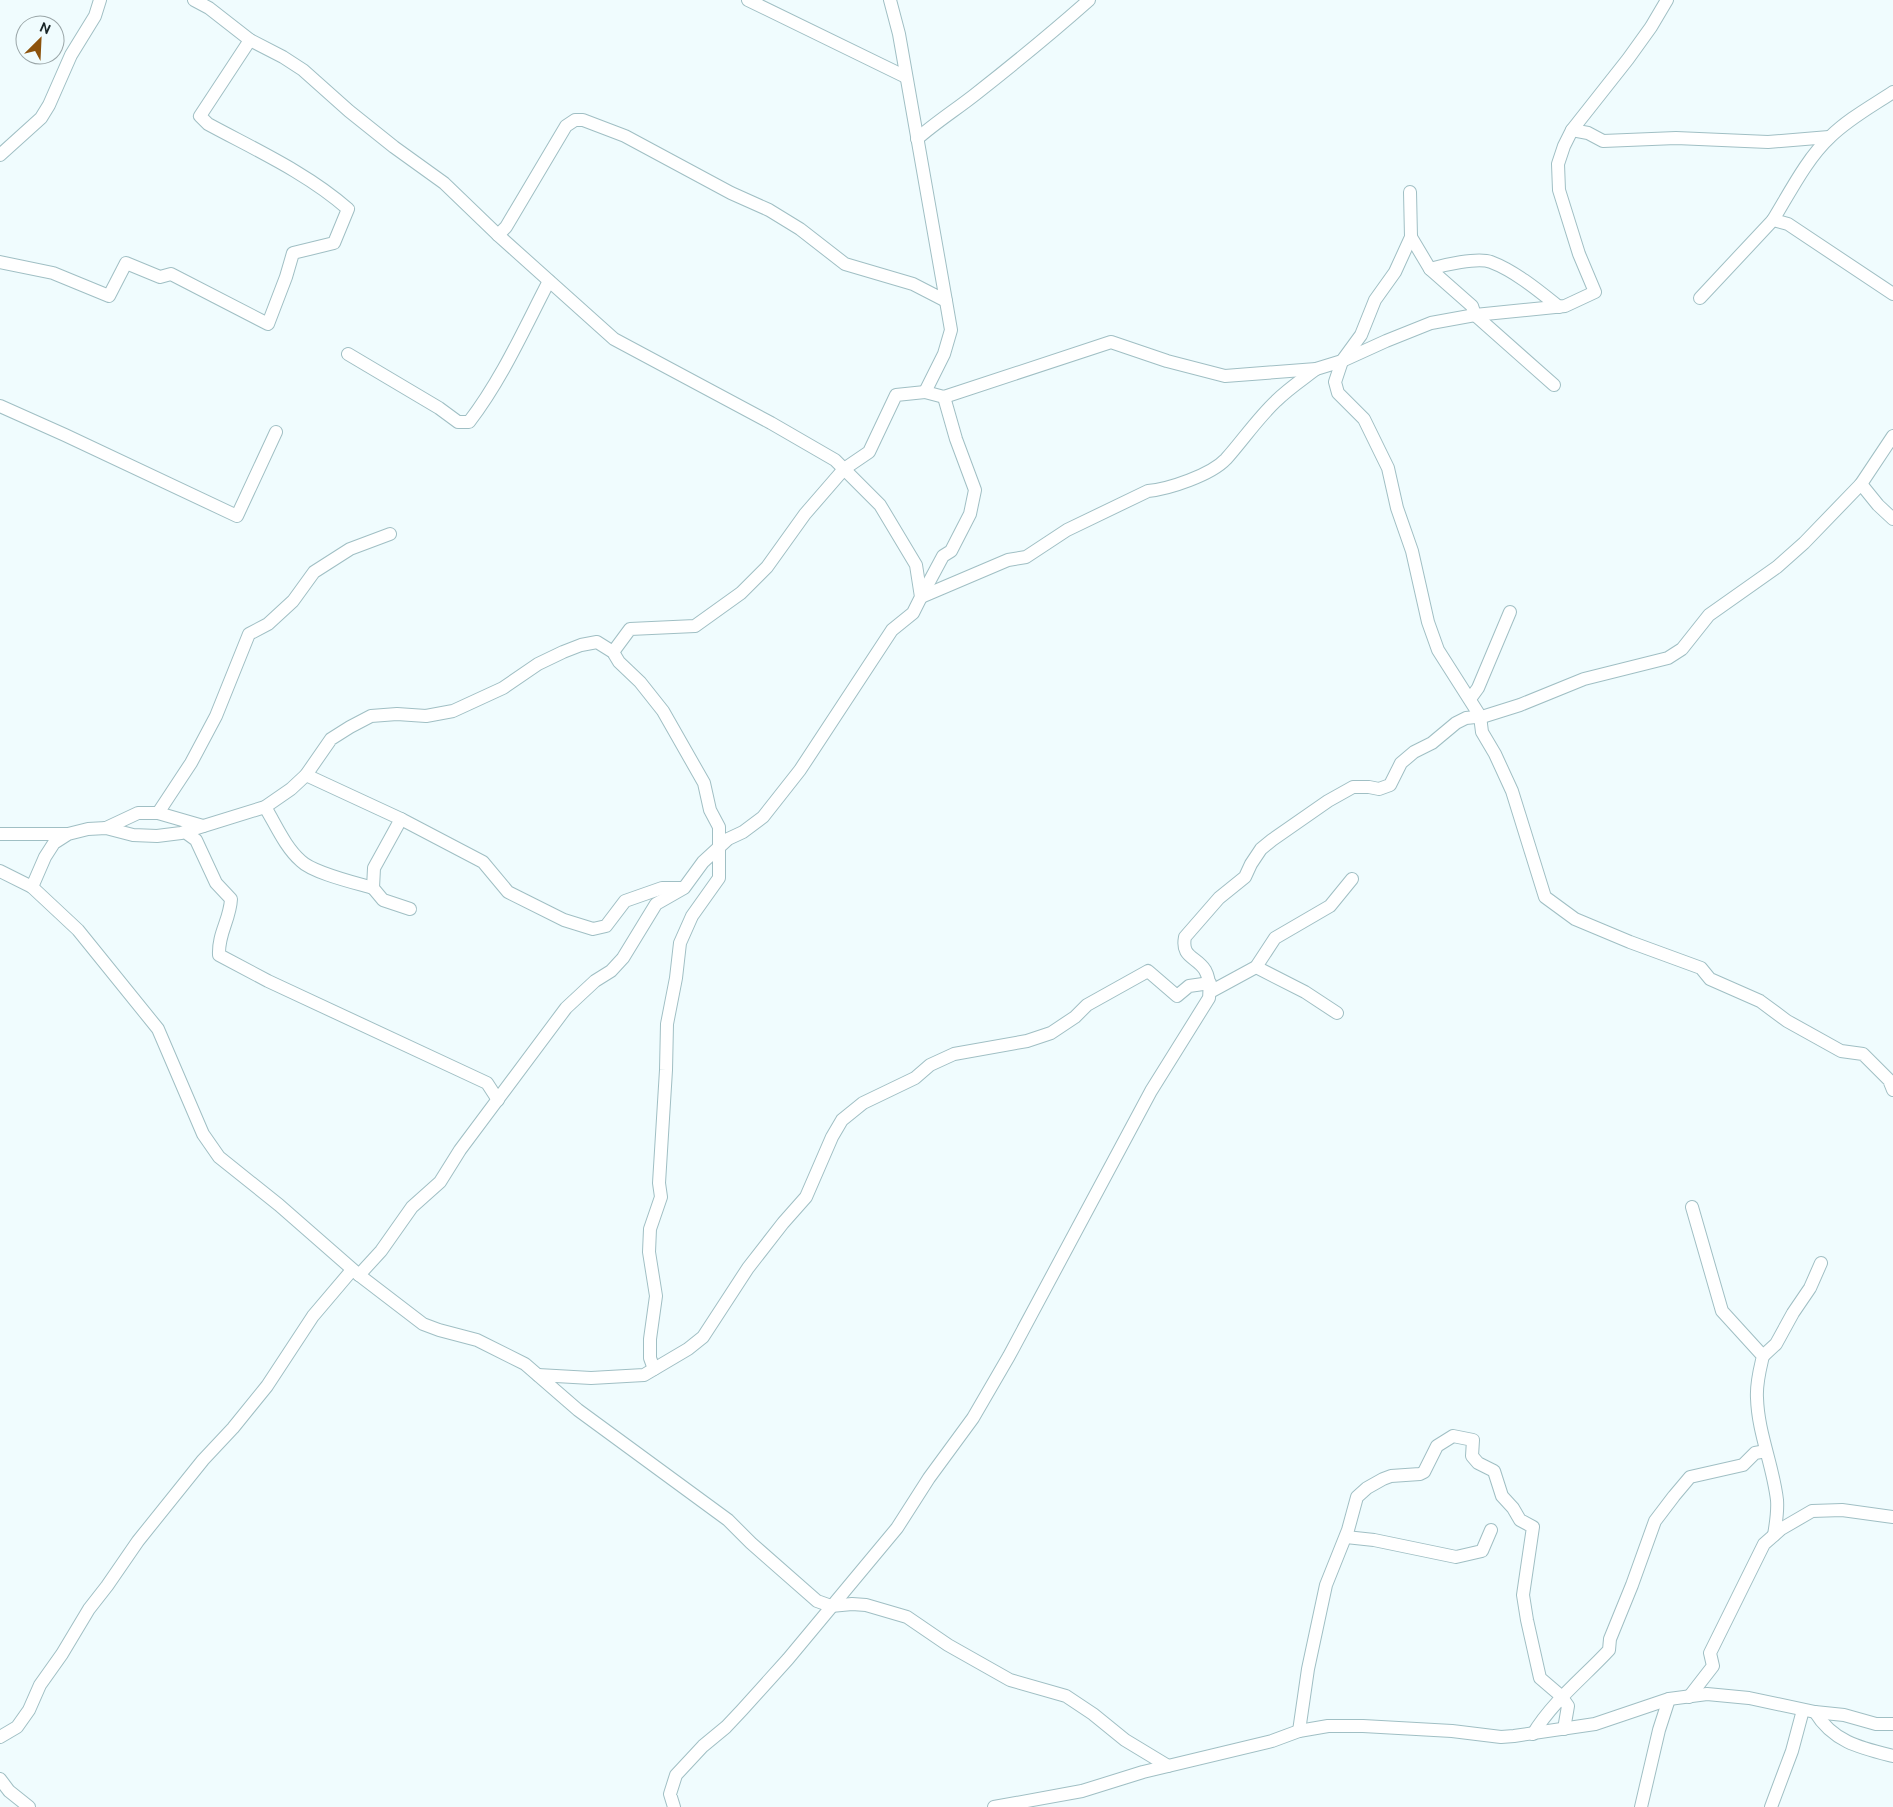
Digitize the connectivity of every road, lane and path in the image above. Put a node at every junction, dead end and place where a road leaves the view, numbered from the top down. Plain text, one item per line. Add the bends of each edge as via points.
1 (100, 0) edge
2 (194, 0) edge
3 (748, 0) edge
4 (890, 0) edge
5 (1089, 0) edge
6 (1666, 0) edge
7 (250, 40) junction
8 (906, 77) junction
9 (1893, 92) edge
10 (1572, 130) junction
11 (1829, 137) junction
12 (916, 139) junction
13 (0, 155) edge
14 (1410, 192) dead end
15 (1773, 220) junction
16 (498, 235) junction
17 (1411, 237) junction
18 (0, 262) edge
19 (1430, 269) junction
20 (549, 281) junction
21 (1893, 294) edge
22 (1700, 298) dead end
23 (946, 302) junction
24 (1559, 307) junction
25 (1475, 315) junction
26 (348, 354) dead end
27 (1342, 361) junction
28 (1316, 369) junction
29 (1554, 385) dead end
30 (924, 392) junction
31 (944, 397) junction
32 (0, 406) edge
33 (276, 432) dead end
34 (1893, 436) edge
35 (844, 469) junction
36 (1861, 484) junction
37 (1893, 519) edge
38 (390, 534) dead end
39 (921, 597) junction
40 (1510, 612) dead end
41 (613, 652) junction
42 (1470, 699) junction
43 (1480, 716) junction
44 (306, 775) junction
45 (265, 807) junction
46 (158, 813) junction
47 (401, 819) junction
48 (204, 826) junction
49 (106, 828) junction
50 (186, 832) junction
51 (0, 834) edge
52 (68, 834) junction
53 (719, 848) junction
54 (0, 872) edge
55 (1352, 879) dead end
56 (32, 887) junction
57 (373, 888) junction
58 (684, 888) junction
59 (410, 909) dead end
60 (1256, 966) junction
61 (1210, 987) junction
62 (1337, 1012) dead end
63 (1893, 1090) edge
64 (498, 1100) junction
65 (1692, 1207) dead end
66 (1820, 1262) dead end
67 (356, 1273) junction
68 (1763, 1356) junction
69 (654, 1369) junction
70 (538, 1375) junction
71 (1766, 1451) junction
72 (1893, 1517) edge
73 (1491, 1530) dead end
74 (1774, 1535) junction
75 (1346, 1537) junction
76 (832, 1606) junction
77 (1561, 1696) junction
78 (1689, 1697) junction
79 (1669, 1699) junction
80 (1809, 1711) junction
81 (1893, 1724) edge
82 (1564, 1729) junction
83 (1299, 1731) junction
84 (1533, 1734) junction
85 (0, 1737) edge
86 (1893, 1756) edge
87 (1168, 1766) junction
88 (0, 1779) edge
89 (29, 1807) edge
90 (674, 1807) edge
91 (994, 1807) edge
92 (1641, 1807) edge
93 (1771, 1807) edge

1 - 13 street via 95,16 71,55 41,118
2 - 7 street
3 - 8 street
4 - 8 street
5 - 12 street
6 - 10 street via 1628,59
7 - 16 street via 303,70 394,147 444,183
7 - 18 street via 200,116 208,124 333,196 348,210 334,243 293,253 268,324 170,274 160,277 126,263 109,296 53,273
8 - 12 street
9 - 11 street
10 - 11 street via 1603,140 1676,138 1768,142
10 - 24 street via 1558,164 1559,190 1595,292
11 - 15 street via 1802,172
12 - 23 street
14 - 17 street
15 - 21 street via 1788,224
15 - 22 street
16 - 20 street
16 - 23 street via 506,227 566,126 575,120 583,120 625,136 730,193 769,210 845,264 913,284
17 - 19 street
17 - 27 street via 1395,272 1375,300 1361,335
19 - 24 street via 1449,263 1489,261 1530,284
19 - 25 street via 1472,306
20 - 26 street via 512,352 469,422 458,422 424,398
20 - 35 street via 614,340 771,423 835,460
23 - 30 street via 951,330 944,354
24 - 25 street
25 - 27 street via 1431,323
25 - 29 street
27 - 28 street
27 - 42 street via 1335,382 1338,393 1364,419 1388,468 1428,622 1438,650
28 - 31 street via 1225,376 1111,342
28 - 39 street via 1277,400 1224,461 1194,479 1148,491 1067,530 1026,557 1008,560
30 - 31 street
30 - 35 street via 896,395 869,452
31 - 39 street via 974,490 970,514
32 - 33 street via 237,516
34 - 36 street
35 - 39 street via 880,505 904,544 916,566
35 - 41 street via 805,514 767,567 740,593 694,626 630,629
36 - 37 street
36 - 43 street via 1804,543 1777,567 1709,615 1682,649 1668,658 1584,678 1520,705
38 - 46 street via 350,548 314,572 293,601 268,624 249,634 216,716 191,763
39 - 53 street via 913,613 892,630 800,770 764,817
40 - 42 street via 1478,688
41 - 44 street via 597,642 581,645 538,664 503,688 453,711 426,716 371,716 331,739
41 - 53 street via 663,711 692,760 719,826
42 - 43 street
43 - 61 street via 1456,723 1432,743 1414,752 1401,763 1390,785 1379,789 1353,787 1328,800 1261,849 1245,877 1219,898 1185,937 1187,954 1204,969
43 - 63 street via 1482,732 1512,791 1546,897 1575,918 1700,968 1710,979 1760,1001 1841,1051 1863,1054 1888,1080
44 - 45 street
44 - 47 street
45 - 48 street
45 - 57 street via 287,845 302,863
46 - 48 street
46 - 49 street via 138,812
47 - 57 street via 374,868
47 - 58 street via 483,862 508,892 564,920 593,929 606,926 625,901 662,888
48 - 50 street
49 - 50 street via 133,836
49 - 52 street
50 - 64 street via 196,840 216,883 231,899 222,929 219,955 487,1083
51 - 52 street
52 - 56 street via 49,850
53 - 58 street via 703,862
53 - 69 street via 718,878 692,916 680,943 667,1024 659,1183 662,1196 650,1229 656,1296 650,1339 650,1358
54 - 56 street
55 - 60 street via 1330,906 1275,938
56 - 67 street via 78,930 158,1029 203,1134 219,1157
57 - 59 street via 383,900
58 - 64 street via 656,904 623,958 566,1008
60 - 61 street
60 - 62 street
61 - 69 street via 1189,986 1177,996 1148,970 1087,1005 1051,1033 1027,1041 954,1054 930,1065 915,1078 863,1103 842,1120 806,1197 748,1268 703,1337
61 - 76 street via 1209,998 1151,1091 973,1418 897,1528
64 - 67 street via 440,1182 412,1208 381,1251
65 - 68 street via 1722,1311
66 - 68 street via 1810,1288 1776,1344
67 - 70 street via 423,1324 478,1340 525,1364
67 - 85 street via 313,1316 267,1386 138,1541 89,1609 40,1685 29,1710 17,1727
68 - 71 street via 1757,1398
69 - 70 street via 644,1375 591,1378
70 - 76 street via 578,1410 728,1520 817,1601
71 - 74 street via 1777,1500
71 - 77 street via 1755,1453 1743,1465 1690,1477 1655,1521 1612,1631 1609,1650
72 - 74 street via 1842,1510 1812,1512
73 - 75 street via 1482,1551 1456,1557
74 - 78 street via 1764,1544 1710,1652 1713,1666
75 - 77 street via 1357,1497 1367,1488 1391,1476 1424,1472 1437,1446 1453,1436 1473,1440 1472,1456 1494,1471 1502,1496 1520,1520 1533,1527 1523,1595 1540,1678
75 - 83 street via 1326,1585
76 - 87 street via 866,1605 907,1617 1010,1680 1066,1696 1125,1740
76 - 90 street via 742,1710 676,1775 670,1794
77 - 82 street via 1568,1706
77 - 84 street
78 - 79 street
78 - 80 street via 1707,1694 1749,1698
79 - 82 street via 1595,1724
79 - 92 street
80 - 81 street via 1844,1715 1876,1724
80 - 86 street via 1844,1740
80 - 93 street
82 - 84 street
83 - 84 street via 1328,1726 1363,1726 1501,1737
83 - 87 street via 1272,1741
87 - 91 street via 1082,1791
88 - 89 street

